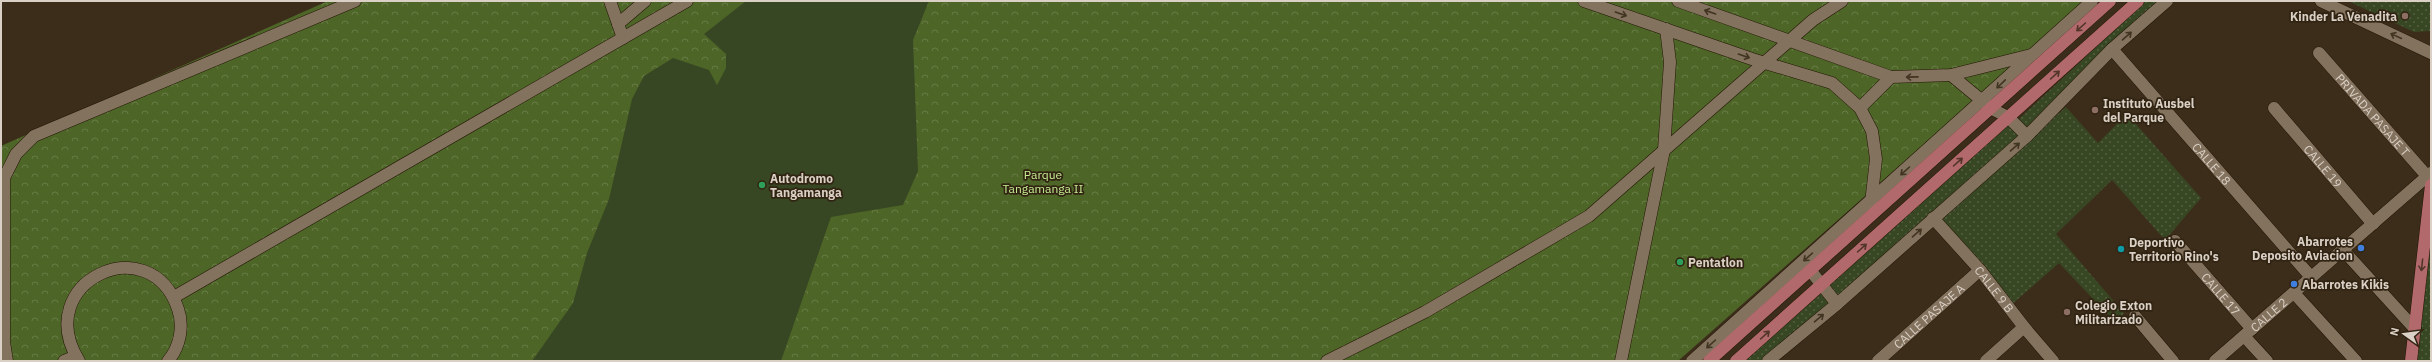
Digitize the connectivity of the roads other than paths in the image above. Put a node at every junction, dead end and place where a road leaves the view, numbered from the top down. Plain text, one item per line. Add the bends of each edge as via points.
1 (355, 1) edge
2 (610, 1) edge
3 (645, 1) edge
4 (687, 1) edge
5 (1584, 1) edge
6 (1678, 1) edge
7 (1842, 1) edge
8 (2092, 1) edge
9 (2110, 1) edge
10 (2138, 1) edge
11 (2167, 1) edge
12 (2321, 1) edge
13 (618, 24) junction
14 (1666, 29) junction
15 (2058, 31) junction
16 (623, 38) junction
17 (1792, 40) junction
18 (2067, 40) junction
19 (2112, 49) junction
20 (2320, 53) dead end
21 (2431, 53) edge
22 (2031, 55) junction
23 (1764, 62) junction
24 (1951, 74) junction
25 (1892, 77) junction
26 (1987, 105) junction
27 (1860, 108) junction
28 (2274, 108) dead end
29 (2008, 117) junction
30 (2027, 136) junction
31 (1664, 150) junction
32 (2430, 178) edge
33 (1872, 200) junction
34 (1934, 218) junction
35 (1868, 219) junction
36 (2373, 224) junction
37 (2175, 241) dead end
38 (2342, 250) junction
39 (1810, 270) junction
40 (1980, 270) junction
41 (2312, 277) junction
42 (1822, 284) junction
43 (2294, 292) junction
44 (174, 297) junction
45 (1837, 304) junction
46 (2134, 316) dead end
47 (2024, 328) junction
48 (2415, 329) junction
49 (2248, 332) junction
50 (77, 358) edge
51 (7, 361) edge
52 (64, 361) edge
53 (168, 361) edge
54 (1327, 361) edge
55 (1621, 361) edge
56 (1692, 361) edge
57 (1709, 361) edge
58 (1736, 361) edge
59 (1768, 361) edge
60 (1878, 361) edge
61 (1986, 361) edge
62 (2053, 361) edge
63 (2173, 361) edge
64 (2215, 361) edge
65 (2267, 361) edge
66 (2356, 361) edge
67 (2412, 361) edge

1 - 51 street via 34,136 16,154 4,178 4,342
2 - 13 street
3 - 13 street
4 - 16 street
5 -> 14 street
17 -> 6 street
7 - 17 street via 1813,20
8 - 15 street
9 -> 18 main road
29 -> 10 main road
19 -> 11 street
21 -> 12 street
13 - 16 street
14 -> 23 street
14 - 31 street via 1670,62
15 - 18 street
15 - 22 street
16 - 44 street
17 - 23 street
17 - 25 street
18 - 26 main road
19 - 30 street
19 - 41 street, CALLE 18
20 - 32 street, PRIVADA PASAJE T
22 - 24 street
22 -> 26 street
23 - 27 street via 1832,83
23 - 31 street
24 -> 25 street
24 - 26 street
25 - 27 street
26 - 29 street
26 -> 33 street
26 - 35 main road
27 - 33 street via 1872,131 1876,159
28 - 36 street, CALLE 19
29 - 30 street
42 -> 29 main road
34 -> 30 street
31 - 54 street via 1589,216 1425,312
31 - 55 street
32 - 36 street, CALLE 2
32 -> 48 main road
33 - 35 street
33 -> 56 street
34 - 40 street, CALLE 9 B
45 -> 34 street
35 - 39 main road
36 - 38 street, CALLE 2
37 - 49 street, CALLE 17
38 - 41 street, CALLE 2
38 - 48 street
39 - 42 street
39 - 57 main road
40 - 47 street, CALLE 9 B
40 - 60 street, CALLE PASAJE A
41 - 43 street, CALLE 2
42 - 45 street
58 -> 42 main road
43 - 49 street, CALLE 2
43 - 66 street
44 - 50 street via 158,279 140,270 120,268 101,272 84,283 72,300 66,327 70,346
44 - 53 street via 181,316 180,337
59 -> 45 street
46 - 63 street
47 - 61 street
47 - 62 street, CALLE 9 B
48 - 67 main road
49 - 64 street, CALLE 2
49 - 65 street, CALLE 17
50 - 52 street

